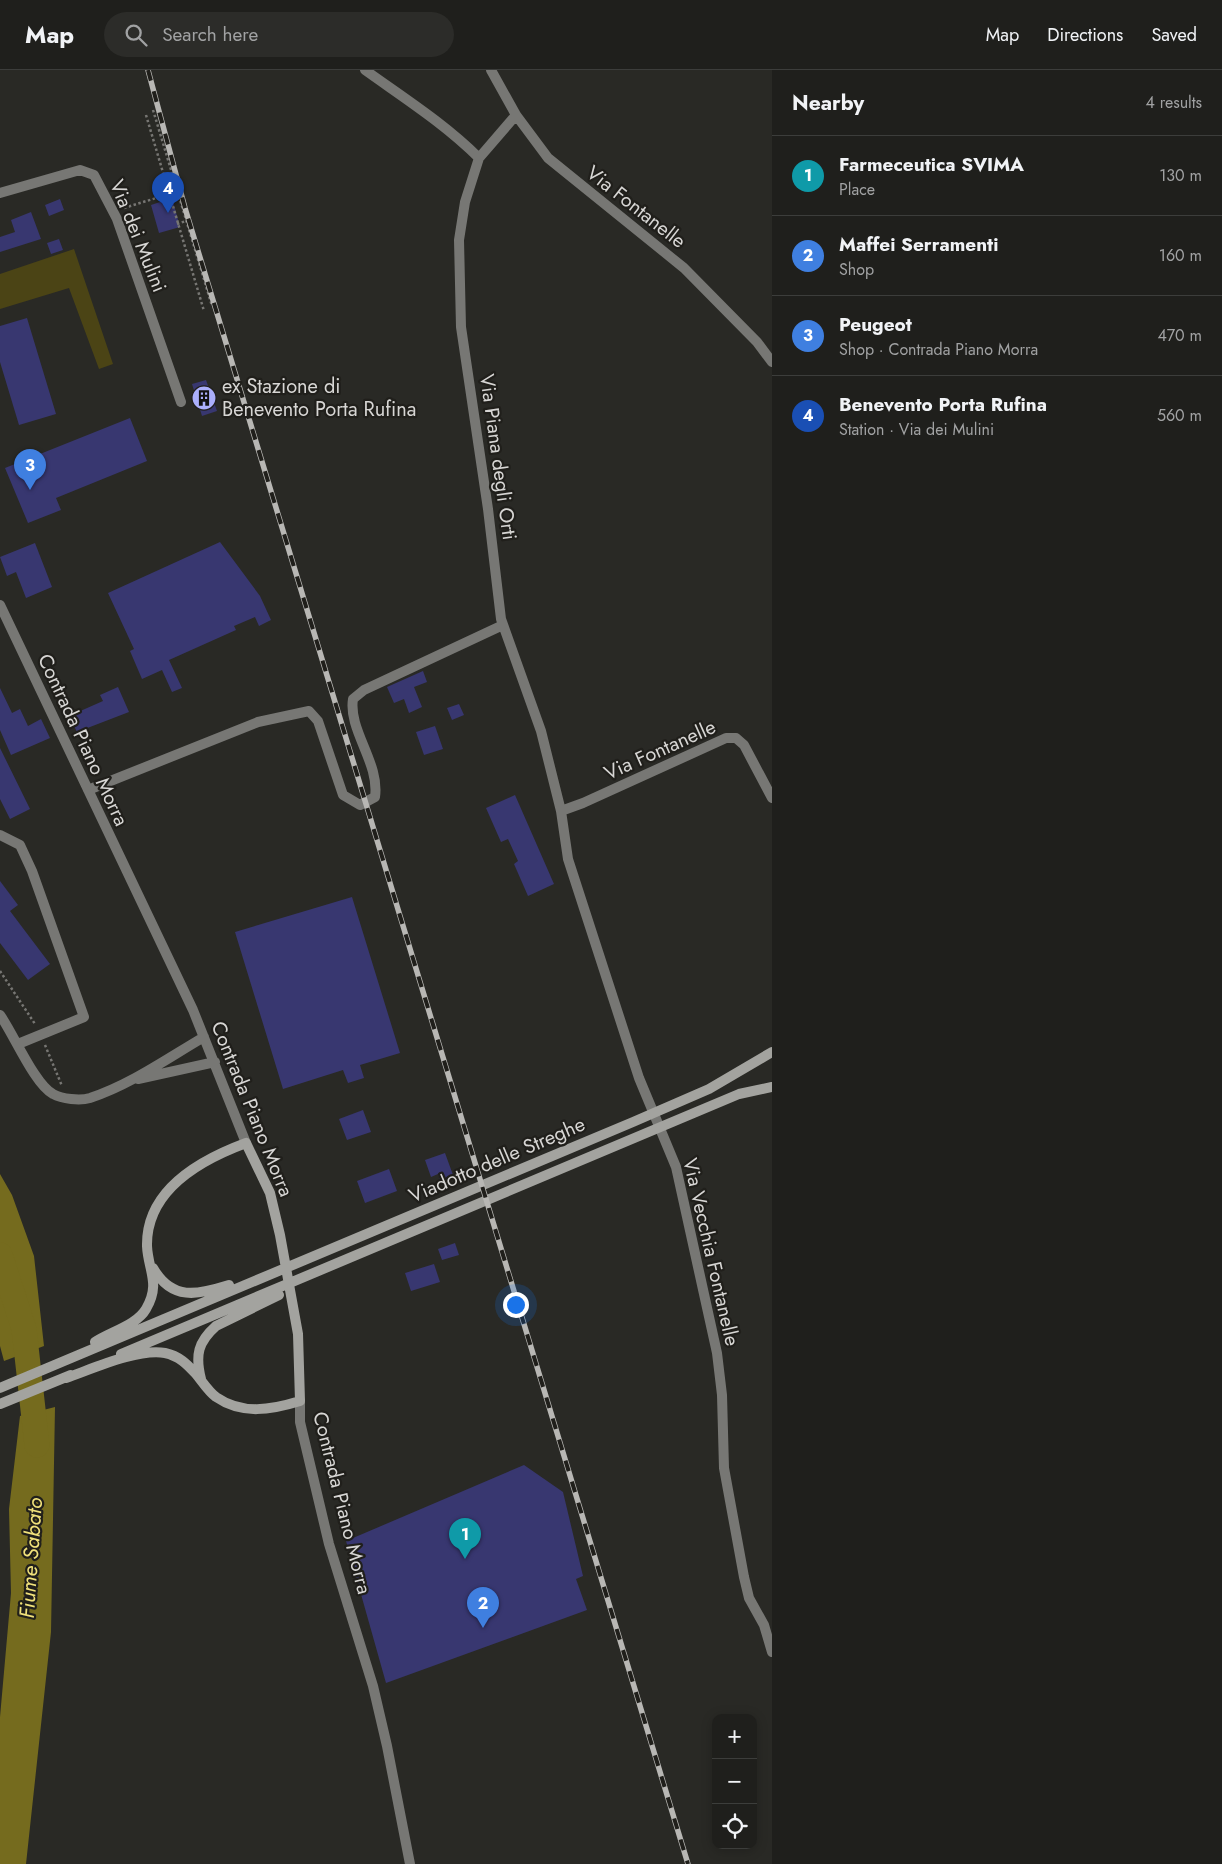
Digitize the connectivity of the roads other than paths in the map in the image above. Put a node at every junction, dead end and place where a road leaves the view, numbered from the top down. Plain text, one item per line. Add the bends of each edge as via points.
1 (365, 70) edge
2 (491, 70) edge
3 (516, 115) junction
4 (479, 158) junction
5 (0, 193) edge
6 (772, 362) edge
7 (181, 402) dead end
8 (0, 605) edge
9 (502, 625) junction
10 (88, 790) junction
11 (772, 798) edge
12 (561, 811) junction
13 (0, 835) edge
14 (0, 1015) edge
15 (204, 1037) junction
16 (18, 1044) junction
17 (772, 1052) edge
18 (215, 1062) junction
19 (127, 1081) junction
20 (772, 1087) edge
21 (246, 1143) junction
22 (278, 1271) junction
23 (309, 1277) junction
24 (156, 1279) junction
25 (69, 1358) junction
26 (193, 1364) junction
27 (66, 1378) junction
28 (0, 1388) edge
29 (300, 1401) junction
30 (0, 1404) edge
31 (772, 1652) edge
32 (410, 1864) edge

1 - 4 street via 461,140
2 - 3 street, Via Fontanelle
3 - 4 street, Via Piana degli Orti
3 - 6 street, Via Fontanelle via 548,158 684,268 757,342
4 - 9 street, Via Piana degli Orti via 465,202 459,240 458,282 461,328
5 - 7 street, Via dei Mulini via 80,170 94,175 113,212
8 - 10 street, Contrada Piano Morra
9 - 10 street via 364,690 353,699 351,709 377,787 375,797 366,803 360,805 343,795 318,721 309,711 258,722
9 - 12 street, Via Piana degli Orti via 538,722
10 - 15 street, Contrada Piano Morra
11 - 12 street, Via Fontanelle via 744,745 736,738 726,738
12 - 31 street, Via Vecchia Fontanelle via 568,858 639,1078 676,1167 717,1353 724,1468 744,1577 749,1598 764,1625
13 - 16 street via 20,845 32,870 84,1017
14 - 16 street
15 - 18 street, Contrada Piano Morra
15 - 19 street
16 - 19 street via 42,1084 52,1094 67,1099 88,1098
17 - 22 main road, Viadotto delle Streghe via 728,1078 624,1126
18 - 19 street
18 - 21 street, Contrada Piano Morra
20 - 23 main road via 739,1094
21 - 24 main road via 190,1171 158,1202 150,1224 147,1247
21 - 29 main road, Contrada Piano Morra via 270,1193 280,1235 298,1334
22 - 24 main road via 200,1292 182,1293
22 - 25 main road
23 - 26 main road via 269,1301 216,1326 207,1334
23 - 27 main road
24 - 25 main road via 145,1311
25 - 28 main road
26 - 27 main road via 179,1357 153,1352
26 - 29 main road via 214,1396 234,1407 257,1410
27 - 30 main road
29 - 32 street, Contrada Piano Morra via 300,1422 329,1544 379,1712

